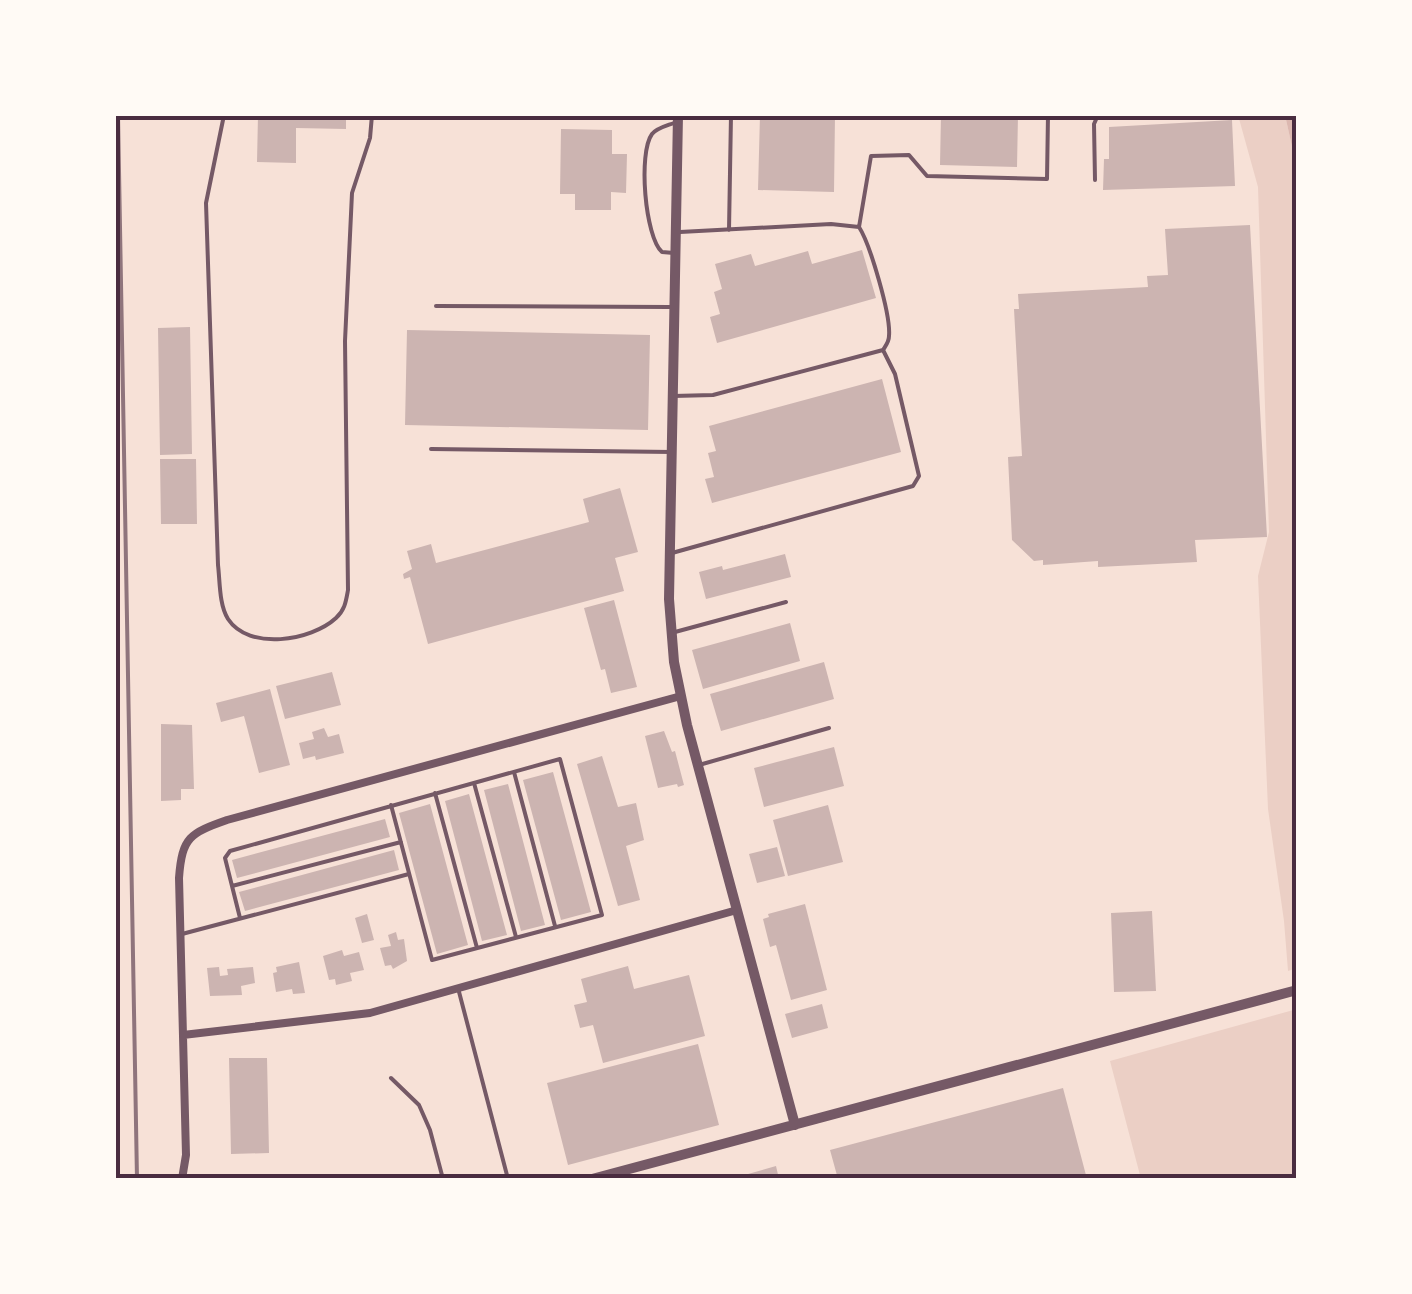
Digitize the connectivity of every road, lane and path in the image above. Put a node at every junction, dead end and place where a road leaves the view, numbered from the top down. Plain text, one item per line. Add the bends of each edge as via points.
1 (224, 115) edge
2 (372, 115) edge
3 (731, 115) edge
4 (1048, 115) edge
5 (1098, 115) edge
6 (678, 118) edge
7 (1095, 180) dead end
8 (859, 227) junction
9 (728, 230) junction
10 (676, 232) junction
11 (676, 254) junction
12 (436, 306) dead end
13 (675, 307) junction
14 (883, 350) junction
15 (673, 396) junction
16 (431, 449) dead end
17 (672, 452) junction
18 (670, 554) junction
19 (786, 602) dead end
20 (671, 633) junction
21 (681, 696) junction
22 (829, 728) dead end
23 (698, 765) junction
24 (514, 772) junction
25 (474, 783) junction
26 (436, 793) junction
27 (391, 806) junction
28 (401, 842) junction
29 (409, 874) junction
30 (232, 886) junction
31 (737, 910) junction
32 (240, 918) junction
33 (556, 928) junction
34 (180, 934) junction
35 (516, 938) junction
36 (477, 948) junction
37 (458, 988) junction
38 (1297, 990) edge
39 (183, 1035) junction
40 (391, 1078) dead end
41 (795, 1125) junction
42 (182, 1179) edge
43 (443, 1179) edge
44 (508, 1179) edge
45 (592, 1179) edge

1 - 2 lane via 206,203 218,565 225,616 249,636 270,639 320,630 345,607 352,193
3 - 9 lane
4 - 8 lane via 1047,179 927,176 909,156 871,156
5 - 7 lane
6 - 10 street
6 - 11 lane via 650,136 645,168 650,235 662,252
8 - 9 lane
8 - 14 lane via 888,324
9 - 10 lane
10 - 11 street
11 - 13 street
12 - 13 lane
13 - 15 street
14 - 15 lane via 714,395
14 - 18 lane via 895,374 918,483
15 - 17 street
16 - 17 lane
17 - 18 street
18 - 20 street
19 - 20 lane
20 - 21 street
21 - 23 street
21 - 34 street via 194,833 181,858
22 - 23 lane
23 - 31 street
24 - 25 lane
24 - 33 lane
24 - 33 lane via 560,759 602,915
25 - 26 lane
25 - 35 lane
26 - 27 lane
26 - 36 lane
27 - 28 lane
27 - 30 lane via 230,851 225,858
28 - 29 lane
28 - 30 lane
29 - 32 lane
29 - 36 lane via 432,960
30 - 32 lane
31 - 37 street
31 - 41 street
32 - 34 lane
33 - 35 lane
34 - 39 street
35 - 36 lane
37 - 39 street via 370,1013
37 - 44 lane
38 - 41 street
39 - 42 street
40 - 43 lane via 419,1104
41 - 45 street

